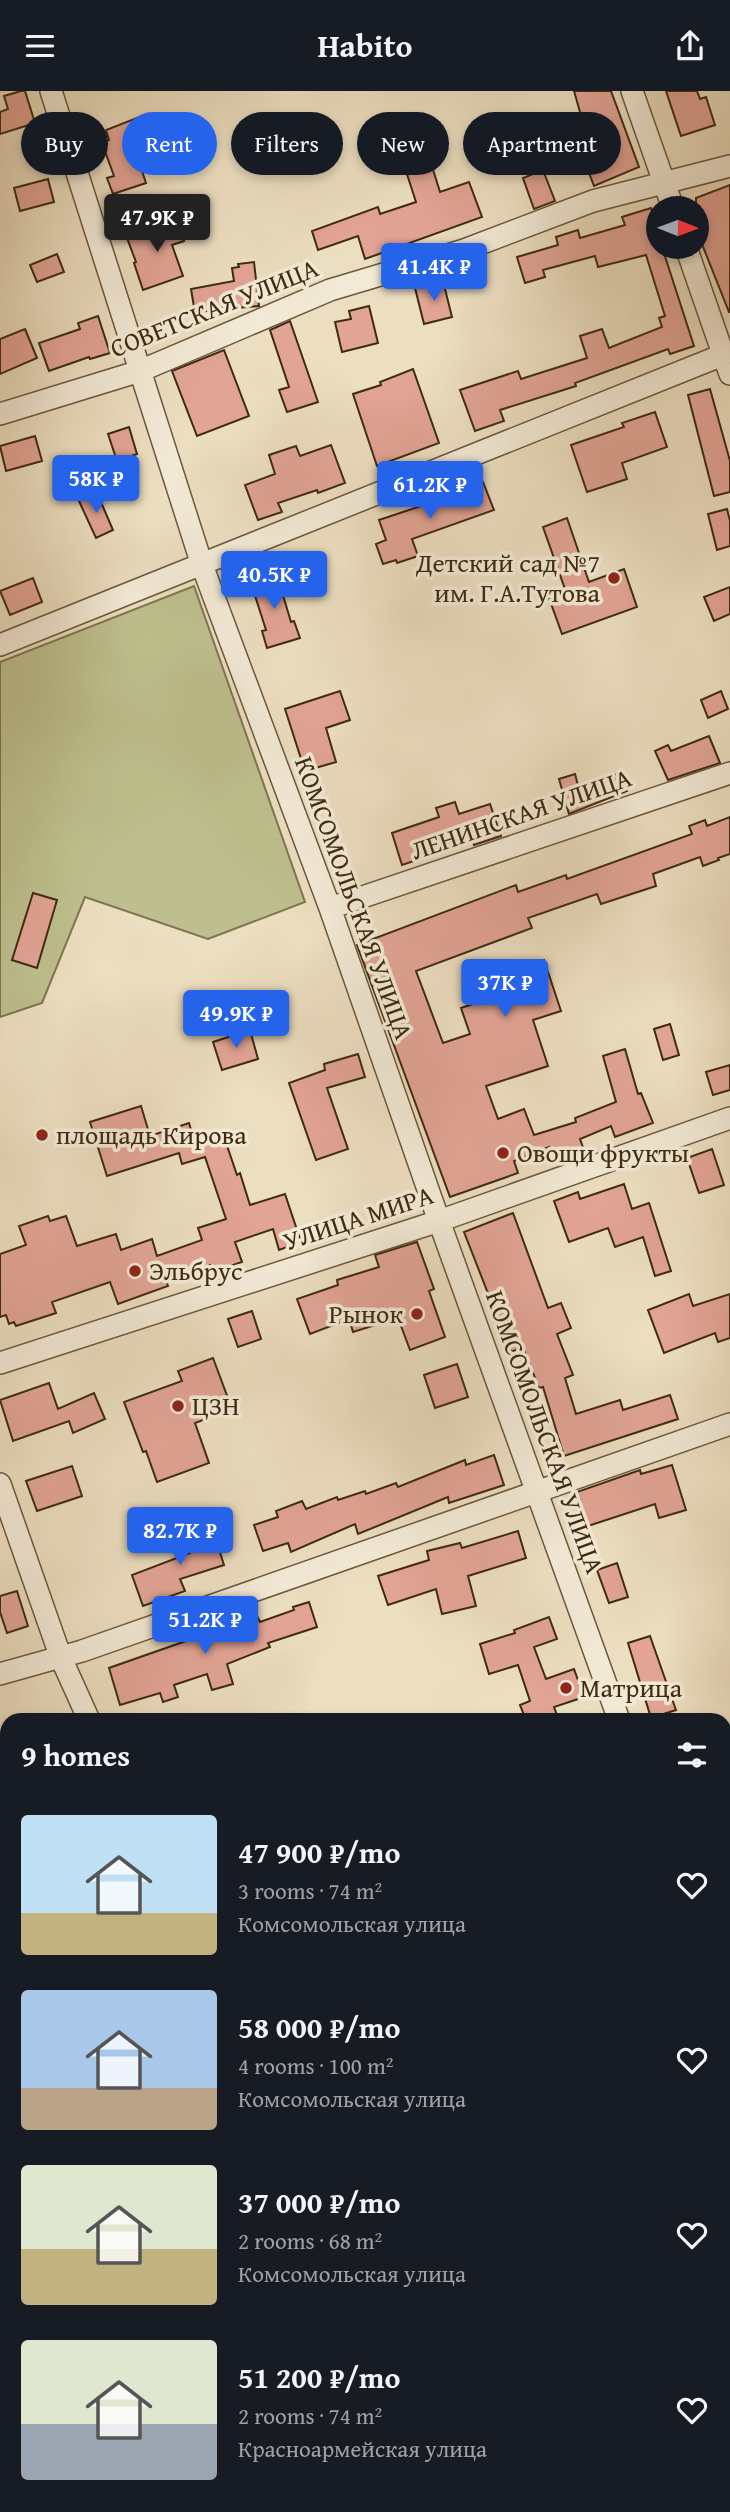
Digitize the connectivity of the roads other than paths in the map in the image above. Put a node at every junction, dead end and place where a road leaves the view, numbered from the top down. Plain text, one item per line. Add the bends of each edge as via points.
1 (51, 91) edge
2 (632, 91) edge
3 (730, 166) edge
4 (664, 182) junction
5 (669, 196) edge
6 (690, 259) edge
7 (728, 361) edge
8 (140, 371) junction
9 (0, 414) edge
10 (202, 565) junction
11 (0, 645) edge
12 (730, 773) edge
13 (330, 908) junction
14 (730, 1118) edge
15 (439, 1221) junction
16 (0, 1363) edge
17 (730, 1424) edge
18 (0, 1484) edge
19 (537, 1493) junction
20 (61, 1658) junction
21 (0, 1674) edge
22 (86, 1713) edge
23 (616, 1713) edge

1 - 8 street, КОМСОМОЛЬСКАЯ УЛИЦА
2 - 4 street
3 - 4 street, СОВЕТСКАЯ УЛИЦА
4 - 5 street
4 - 8 street, СОВЕТСКАЯ УЛИЦА via 593,201 464,250 330,290
6 - 7 street
7 - 10 street
8 - 9 street, СОВЕТСКАЯ УЛИЦА
8 - 10 street, КОМСОМОЛЬСКАЯ УЛИЦА
10 - 11 street
10 - 13 street, КОМСОМОЛЬСКАЯ УЛИЦА
12 - 13 street, ЛЕНИНСКАЯ УЛИЦА
13 - 15 street, КОМСОМОЛЬСКАЯ УЛИЦА
14 - 15 street, УЛИЦА МИРА
15 - 16 street, УЛИЦА МИРА
15 - 19 street, КОМСОМОЛЬСКАЯ УЛИЦА
17 - 19 street
18 - 20 street
19 - 20 street
19 - 23 street, КОМСОМОЛЬСКАЯ УЛИЦА
20 - 21 street
20 - 22 street

